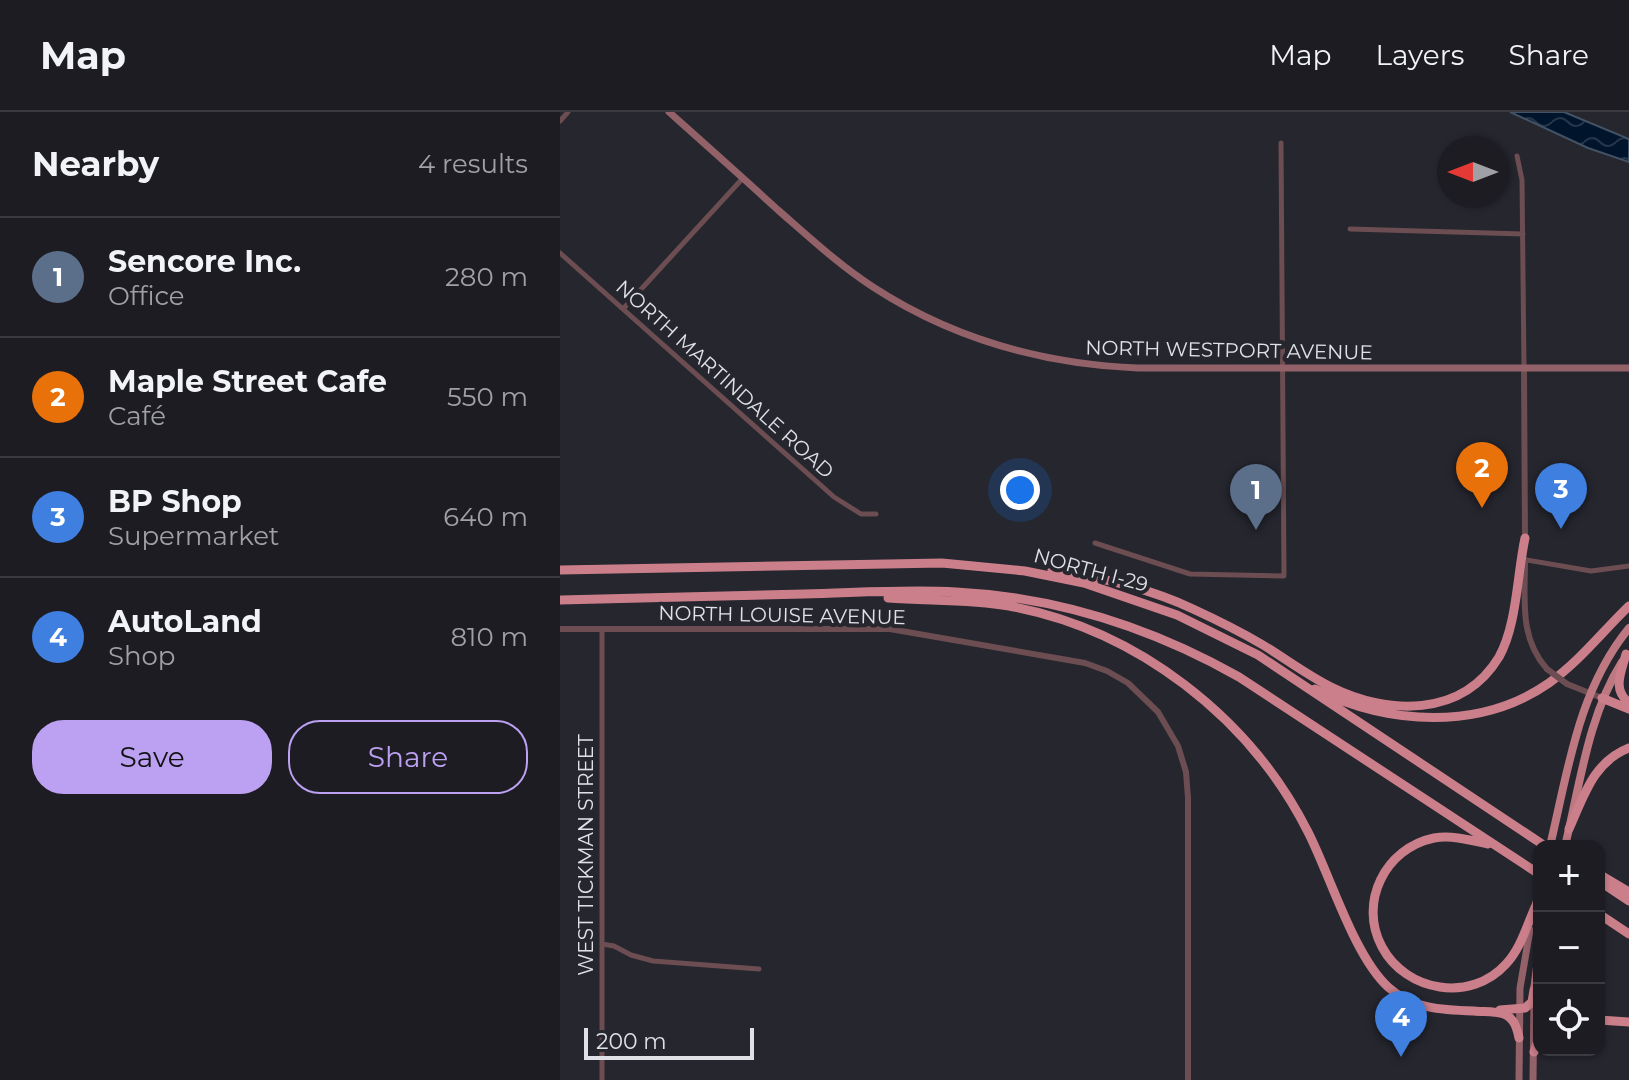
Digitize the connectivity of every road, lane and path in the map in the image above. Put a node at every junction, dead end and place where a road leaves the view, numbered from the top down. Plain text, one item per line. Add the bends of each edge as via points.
1 (568, 112) edge
2 (669, 112) edge
3 (560, 121) edge
4 (1281, 143) dead end
5 (1517, 156) dead end
6 (743, 178) junction
7 (1350, 229) dead end
8 (1523, 234) junction
9 (560, 253) edge
10 (623, 309) junction
11 (1282, 368) junction
12 (1524, 368) junction
13 (1629, 368) edge
14 (876, 514) dead end
15 (1525, 538) joint
16 (1095, 543) dead end
17 (1523, 559) junction
18 (1629, 566) edge
19 (560, 570) edge
20 (1025, 571) junction
21 (861, 593) junction
22 (560, 600) edge
23 (1629, 606) edge
24 (1629, 628) edge
25 (560, 629) edge
26 (602, 630) junction
27 (1628, 653) edge
28 (1274, 665) junction
29 (1589, 693) junction
30 (1602, 698) junction
31 (1629, 706) edge
32 (1629, 748) edge
33 (1569, 829) junction
34 (1538, 840) edge
35 (1549, 840) edge
36 (1566, 840) edge
37 (1495, 845) junction
38 (1533, 870) edge
39 (1605, 878) edge
40 (1605, 885) edge
41 (1629, 892) edge
42 (1629, 901) edge
43 (1533, 911) edge
44 (1534, 912) edge
45 (1605, 918) edge
46 (1629, 934) edge
47 (602, 944) junction
48 (759, 969) dead end
49 (1533, 996) edge
50 (1448, 1009) junction
51 (1519, 1010) junction
52 (1605, 1020) edge
53 (1629, 1022) edge
54 (1519, 1038) junction
55 (1534, 1056) edge
56 (1534, 1079) edge
57 (602, 1080) edge
58 (1188, 1080) edge
59 (1519, 1080) edge

1 - 3 street
2 - 6 main road, NORTH WESTPORT AVENUE
4 - 11 street
5 - 8 street
6 - 10 street
6 - 11 main road, NORTH WESTPORT AVENUE via 871,286 931,320 990,344 1105,367
7 - 8 street
8 - 12 street
9 - 10 street, NORTH MARTINDALE ROAD
10 - 14 street, NORTH MARTINDALE ROAD via 834,497 861,514
11 - 12 main road, NORTH WESTPORT AVENUE
11 - 16 street via 1284,576 1190,574
12 - 13 main road, NORTH WESTPORT AVENUE
12 - 15 street
15 - 17 highway
17 - 18 street via 1591,571
17 - 20 highway via 1511,622 1497,659 1460,695 1417,707 1389,706 1341,692 1222,623 1154,593 1064,572
17 - 29 street, bridge via 1526,630 1535,654 1567,684
19 - 20 highway, NORTH I-29 via 922,562
20 - 28 highway, NORTH I-29 via 1158,607
21 - 22 highway
21 - 37 highway via 1005,596 1084,612 1149,633 1258,688
21 - 50 highway via 1031,611 1097,634 1173,676 1228,723 1272,773 1308,830 1377,974 1410,1002
23 - 28 highway via 1547,684 1505,705 1470,714 1421,718 1376,712 1318,690
24 - 29 highway
25 - 26 street, NORTH LOUISE AVENUE
26 - 47 street, WEST TICKMAN STREET
26 - 58 street, NORTH LOUISE AVENUE via 890,629 1085,663 1118,676 1150,702 1172,733 1186,772
27 - 30 highway
27 - 31 highway via 1618,686
28 - 34 highway, NORTH I-29
29 - 30 street
29 - 35 highway
30 - 31 highway
30 - 33 highway
32 - 33 highway via 1594,775
33 - 36 highway
37 - 38 highway
37 - 43 highway via 1442,837 1398,855 1379,881 1373,908 1387,956 1401,971 1429,985 1460,988 1479,983 1511,959
39 - 41 highway
40 - 42 highway
44 - 51 main road via 1523,957
45 - 46 highway
47 - 48 street via 653,961
47 - 57 street, WEST TICKMAN STREET
49 - 51 highway
50 - 51 highway
50 - 54 highway via 1504,1014
51 - 54 main road
52 - 53 highway
54 - 59 main road
55 - 56 main road

